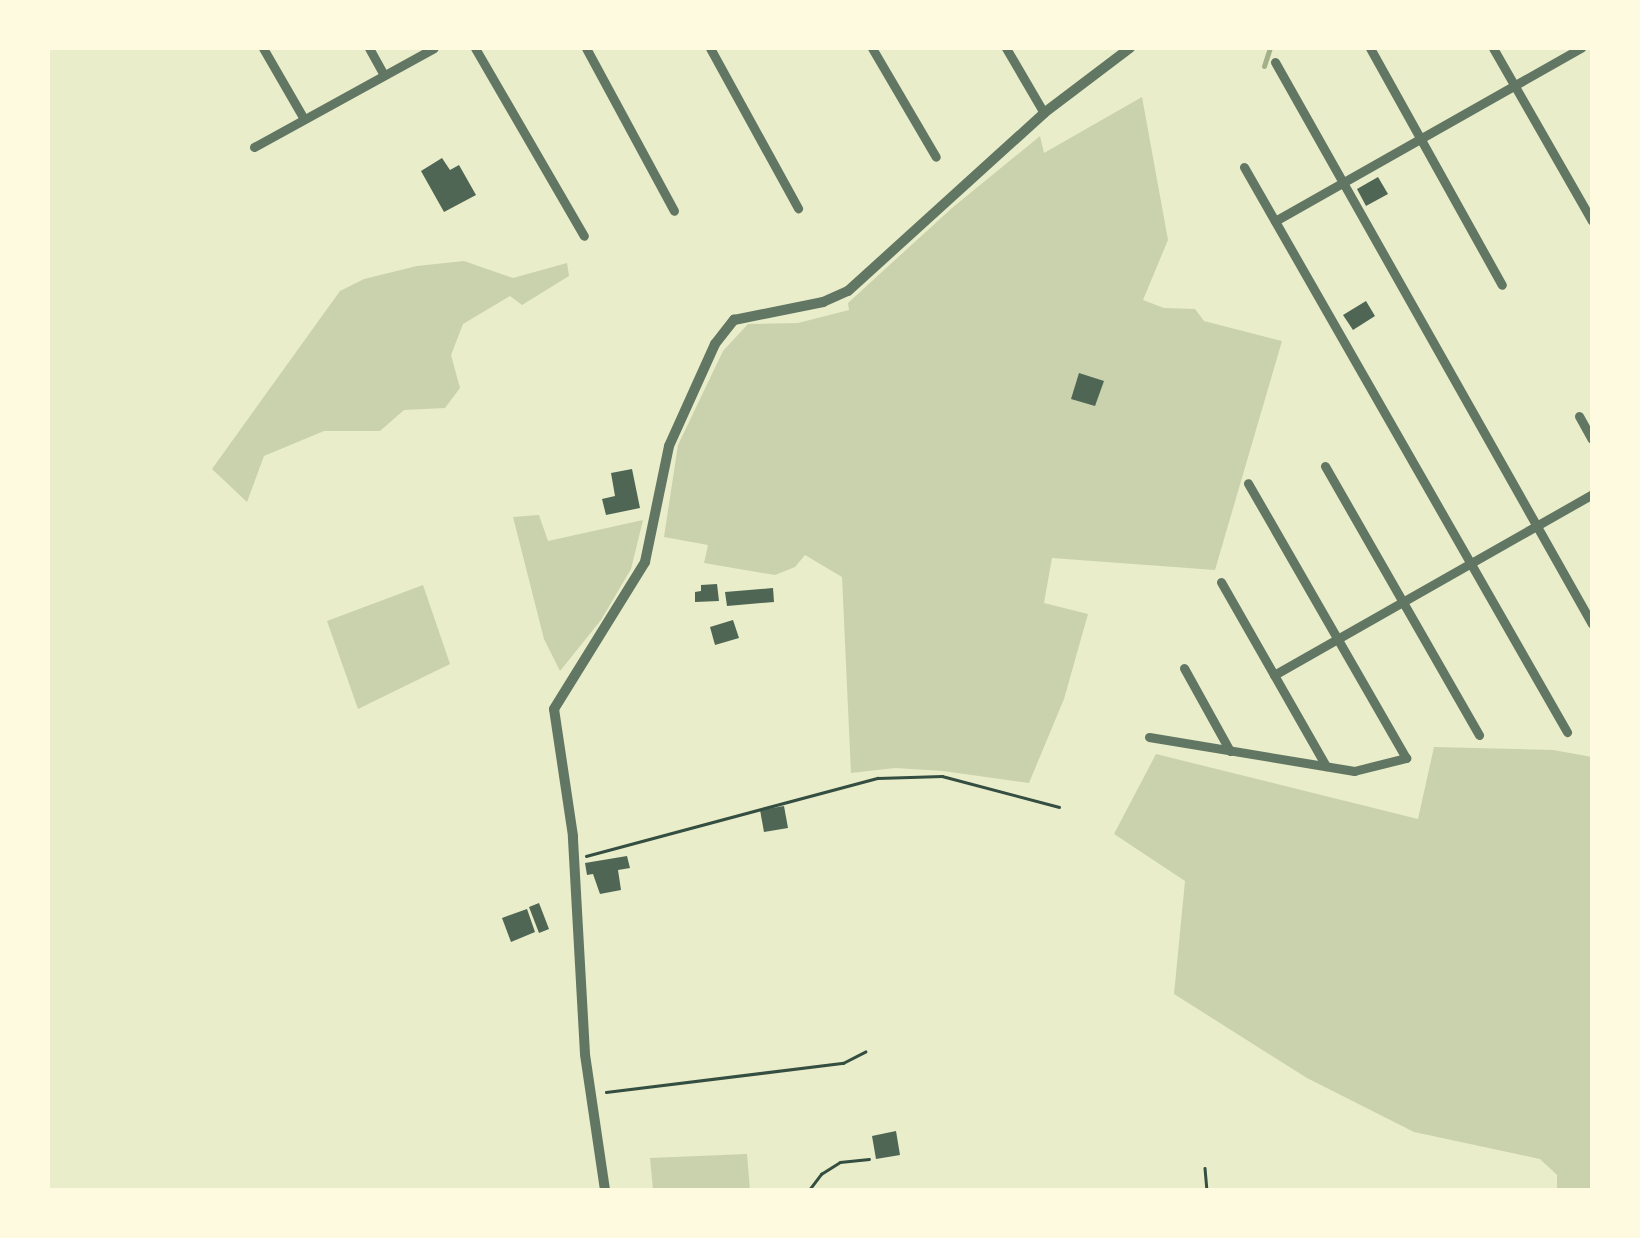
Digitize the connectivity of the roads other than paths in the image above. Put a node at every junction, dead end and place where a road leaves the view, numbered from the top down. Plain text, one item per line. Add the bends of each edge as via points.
1 (263, 48) edge
2 (369, 48) edge
3 (434, 48) edge
4 (475, 48) edge
5 (586, 48) edge
6 (710, 48) edge
7 (872, 48) edge
8 (1006, 48) edge
9 (1130, 48) edge
10 (1370, 48) edge
11 (1493, 48) edge
12 (1581, 48) edge
13 (1275, 62) dead end
14 (384, 75) junction
15 (1515, 85) junction
16 (1044, 113) junction
17 (304, 119) junction
18 (1421, 139) junction
19 (254, 146) dead end
20 (936, 157) dead end
21 (1244, 167) dead end
22 (1342, 183) junction
23 (798, 208) dead end
24 (674, 211) dead end
25 (1592, 220) edge
26 (1275, 221) junction
27 (584, 236) dead end
28 (1502, 284) dead end
29 (1579, 416) dead end
30 (1592, 439) edge
31 (1325, 466) dead end
32 (1248, 482) dead end
33 (1592, 494) edge
34 (1536, 526) junction
35 (1470, 563) junction
36 (1222, 582) dead end
37 (1403, 602) junction
38 (1592, 624) edge
39 (1338, 639) junction
40 (1184, 668) dead end
41 (1274, 675) junction
42 (1566, 732) dead end
43 (1479, 735) dead end
44 (1149, 738) dead end
45 (1230, 751) junction
46 (1326, 767) junction
47 (605, 1190) edge

1 - 17 street
2 - 14 street
3 - 14 street
4 - 27 street
5 - 24 street
6 - 23 street
7 - 20 street
8 - 16 street
9 - 16 street
10 - 18 street
11 - 15 street
12 - 15 street
13 - 22 street
14 - 17 street
15 - 18 street
15 - 25 street
16 - 47 street via 848,291 734,320 714,344 669,446 645,562 554,710 575,859 590,1094
17 - 19 street
18 - 22 street
18 - 28 street
21 - 26 street
22 - 26 street
22 - 34 street
26 - 35 street
29 - 30 street
31 - 37 street
32 - 39 street
33 - 34 street
34 - 35 street
34 - 38 street
35 - 37 street
35 - 42 street
36 - 41 street
37 - 39 street
37 - 43 street
39 - 41 street
39 - 46 street via 1406,758 1354,771
40 - 45 street
41 - 46 street
44 - 45 street
45 - 46 street

